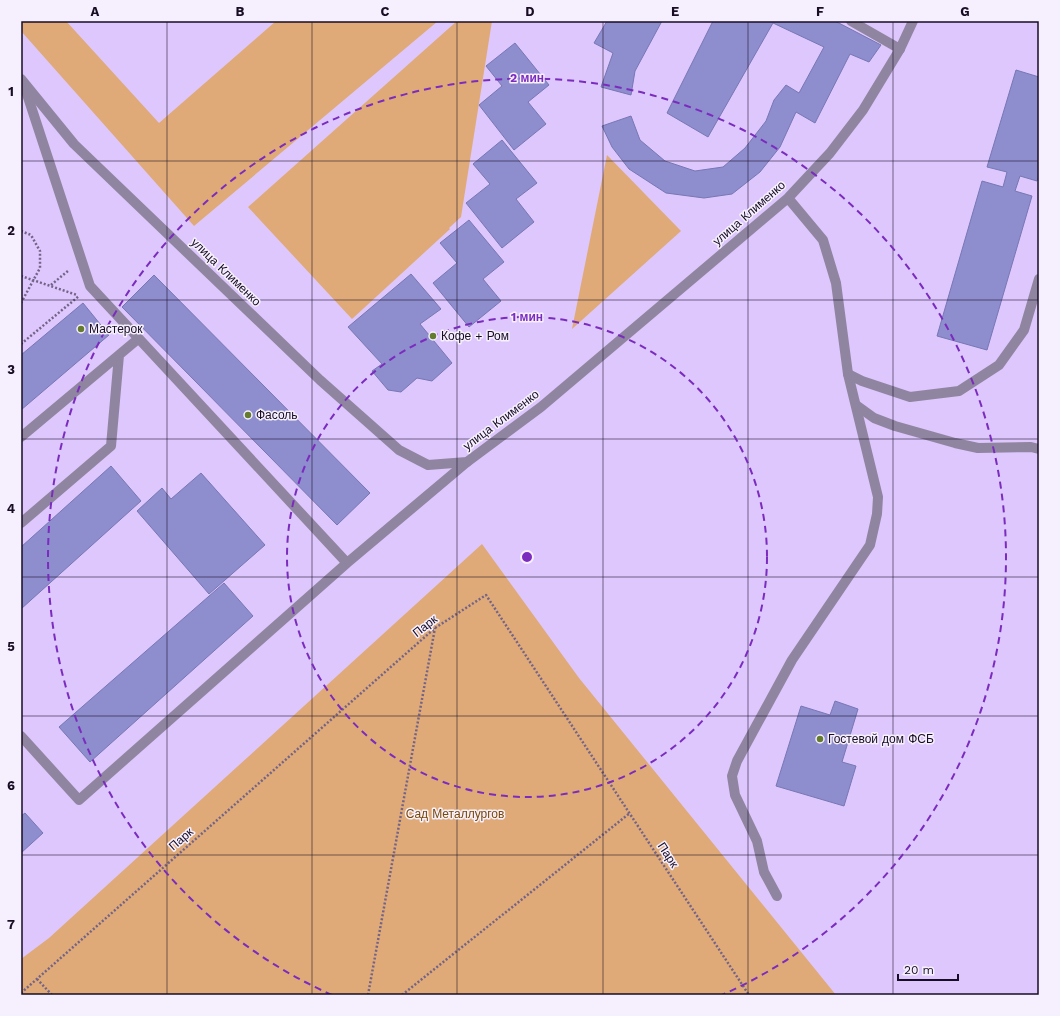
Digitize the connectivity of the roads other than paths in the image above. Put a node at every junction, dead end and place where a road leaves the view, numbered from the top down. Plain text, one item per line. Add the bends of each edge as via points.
1 (850, 21) edge
2 (913, 21) edge
3 (900, 49) junction
4 (22, 80) edge
5 (788, 198) junction
6 (1039, 279) edge
7 (138, 339) junction
8 (119, 355) junction
9 (848, 374) junction
10 (856, 405) junction
11 (21, 437) edge
12 (1039, 449) edge
13 (467, 462) junction
14 (21, 523) edge
15 (347, 563) junction
16 (21, 736) edge
17 (777, 896) dead end

1 - 3 street
2 - 3 street, улица Клименко
3 - 5 street, улица Клименко via 858,116 830,154
4 - 7 street via 90,286
4 - 13 street, улица Клименко via 74,144 320,380 399,450 428,465
5 - 9 street via 823,240 836,283
5 - 13 street, улица Клименко via 541,407
6 - 9 street via 1024,330 999,365 959,391 910,397
7 - 8 street
7 - 15 street
8 - 11 street
8 - 14 street via 110,446
9 - 10 street
10 - 12 street via 874,418 895,426 956,443 978,448
10 - 17 street via 878,497 870,545 792,660 732,776 735,794 756,841 764,872
13 - 15 street
15 - 16 street via 79,800

